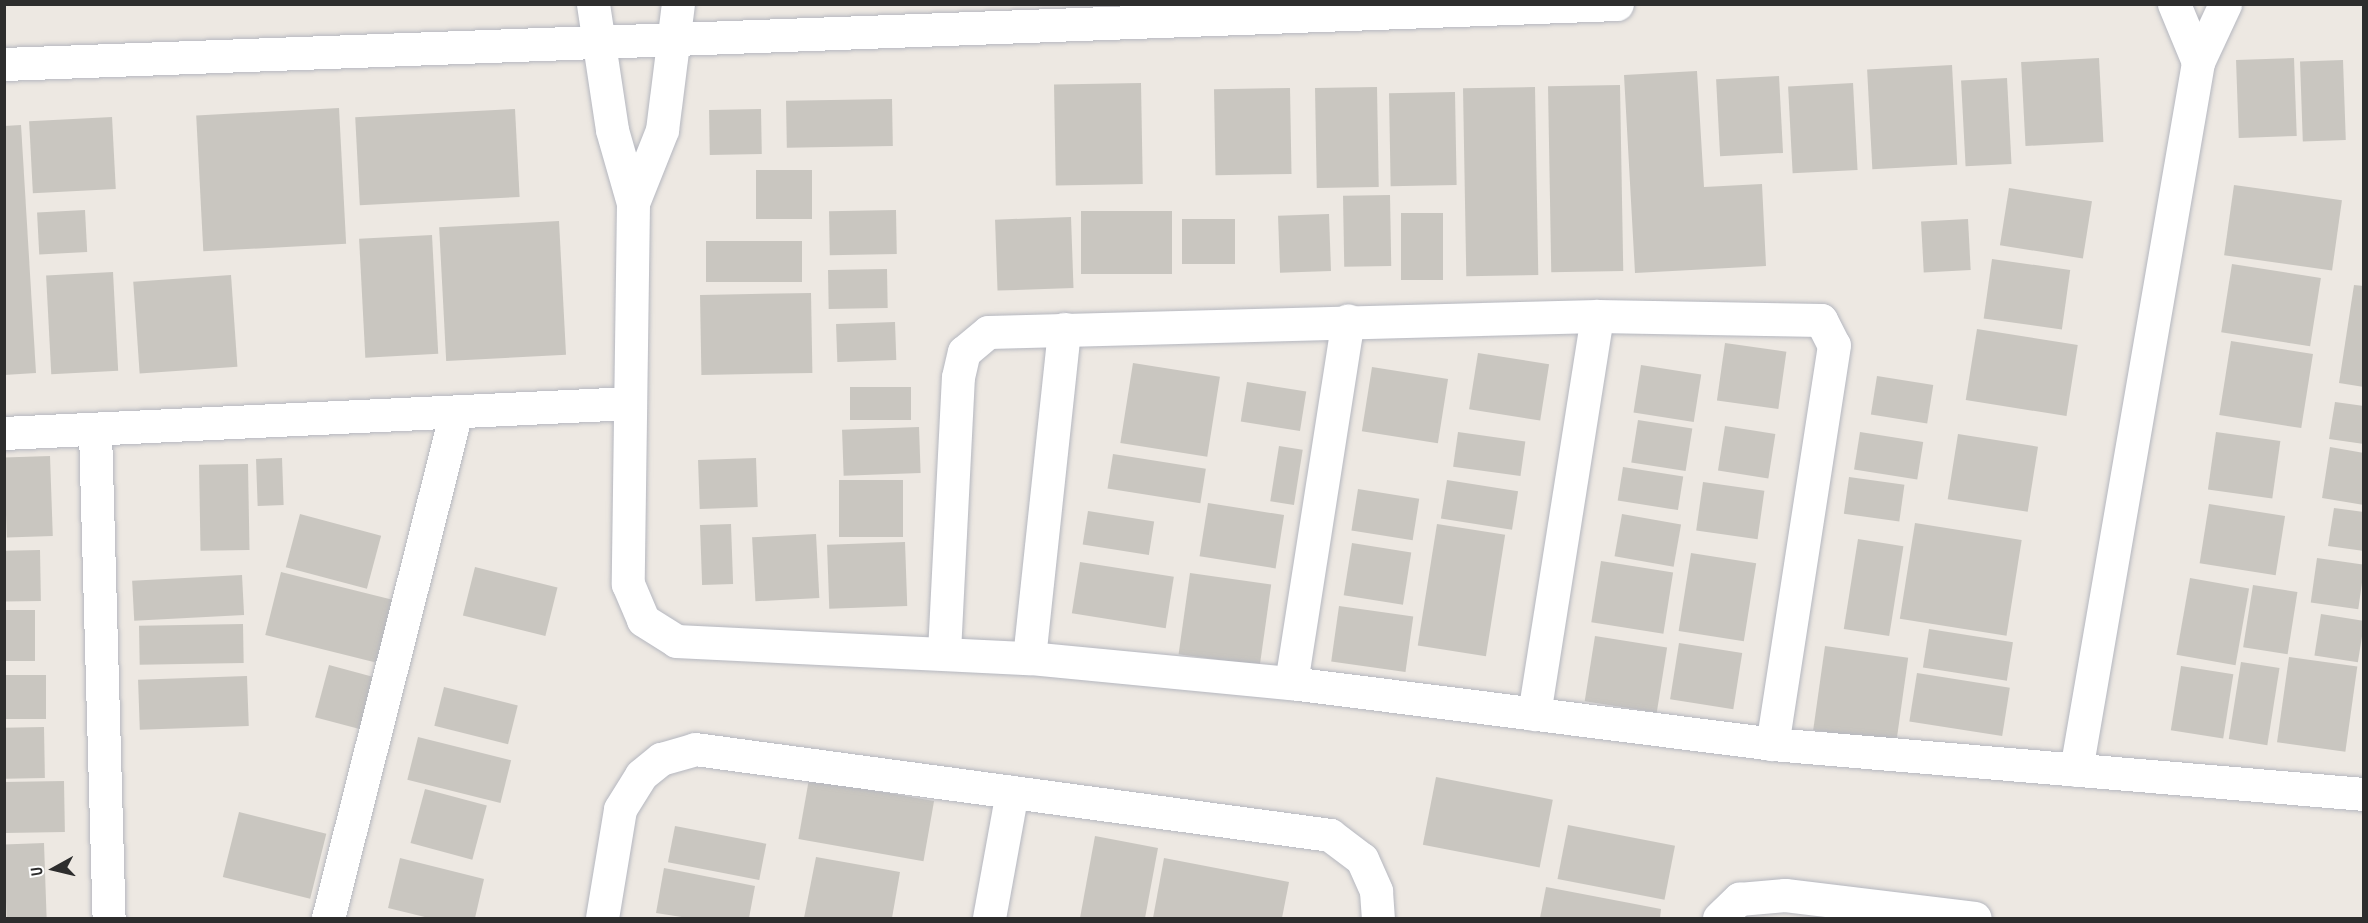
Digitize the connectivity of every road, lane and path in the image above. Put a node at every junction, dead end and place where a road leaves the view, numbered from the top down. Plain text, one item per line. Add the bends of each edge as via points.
1 (593, 4) edge
2 (678, 4) edge
3 (1617, 4) edge
4 (2174, 4) edge
5 (2225, 4) edge
6 (677, 39) junction
7 (598, 42) junction
8 (2198, 62) junction
9 (4, 64) edge
10 (633, 203) junction
11 (1597, 316) junction
12 (1348, 320) junction
13 (1064, 329) junction
14 (630, 403) junction
15 (456, 412) junction
16 (95, 431) junction
17 (4, 433) edge
18 (944, 652) junction
19 (1029, 658) junction
20 (1291, 683) junction
21 (1534, 714) junction
22 (1772, 744) junction
23 (2076, 770) junction
24 (1012, 792) junction
25 (2364, 794) edge
26 (109, 918) edge
27 (328, 918) edge
28 (602, 918) edge
29 (989, 918) edge
30 (1378, 918) edge
31 (1719, 918) edge
32 (1975, 918) edge

1 - 7 street
2 - 6 street
3 - 6 street
4 - 8 street
5 - 8 street
6 - 7 street
6 - 10 street via 662,130
7 - 9 street
7 - 10 street via 612,130
8 - 23 street
10 - 14 street
11 - 12 street
11 - 21 street
11 - 22 street via 1821,320 1831,332 1833,359
12 - 13 street
12 - 20 street
13 - 18 street via 988,332 964,352 958,377
13 - 19 street
14 - 15 street
14 - 18 street via 628,585 643,620 676,641
15 - 16 street
15 - 27 street
16 - 17 street
16 - 26 street
18 - 19 street
19 - 20 street
20 - 21 street
21 - 22 street
22 - 23 street
23 - 25 street
24 - 28 street via 695,749 662,759 641,775 620,809
24 - 29 street
24 - 30 street via 1330,835 1362,859 1376,891
31 - 32 street via 1739,899 1785,895

